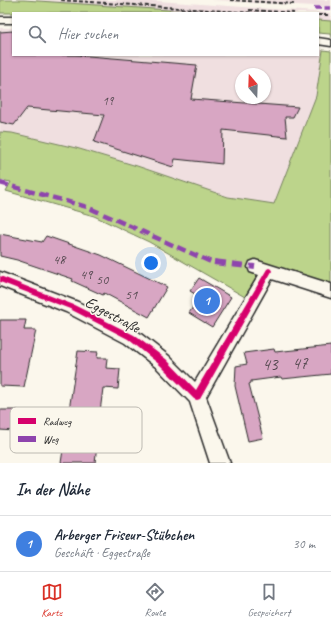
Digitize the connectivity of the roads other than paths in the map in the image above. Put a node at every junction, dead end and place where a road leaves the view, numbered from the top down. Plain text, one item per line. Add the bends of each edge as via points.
1 (0, 20) edge
2 (12, 20) edge
3 (319, 41) edge
4 (331, 43) edge
5 (0, 279) edge
6 (331, 291) edge
7 (197, 396) junction
8 (220, 463) edge

1 - 2 street
3 - 4 street
5 - 7 street, Eggestraße via 72,307 131,337 163,362
6 - 7 street via 262,269
7 - 8 street

